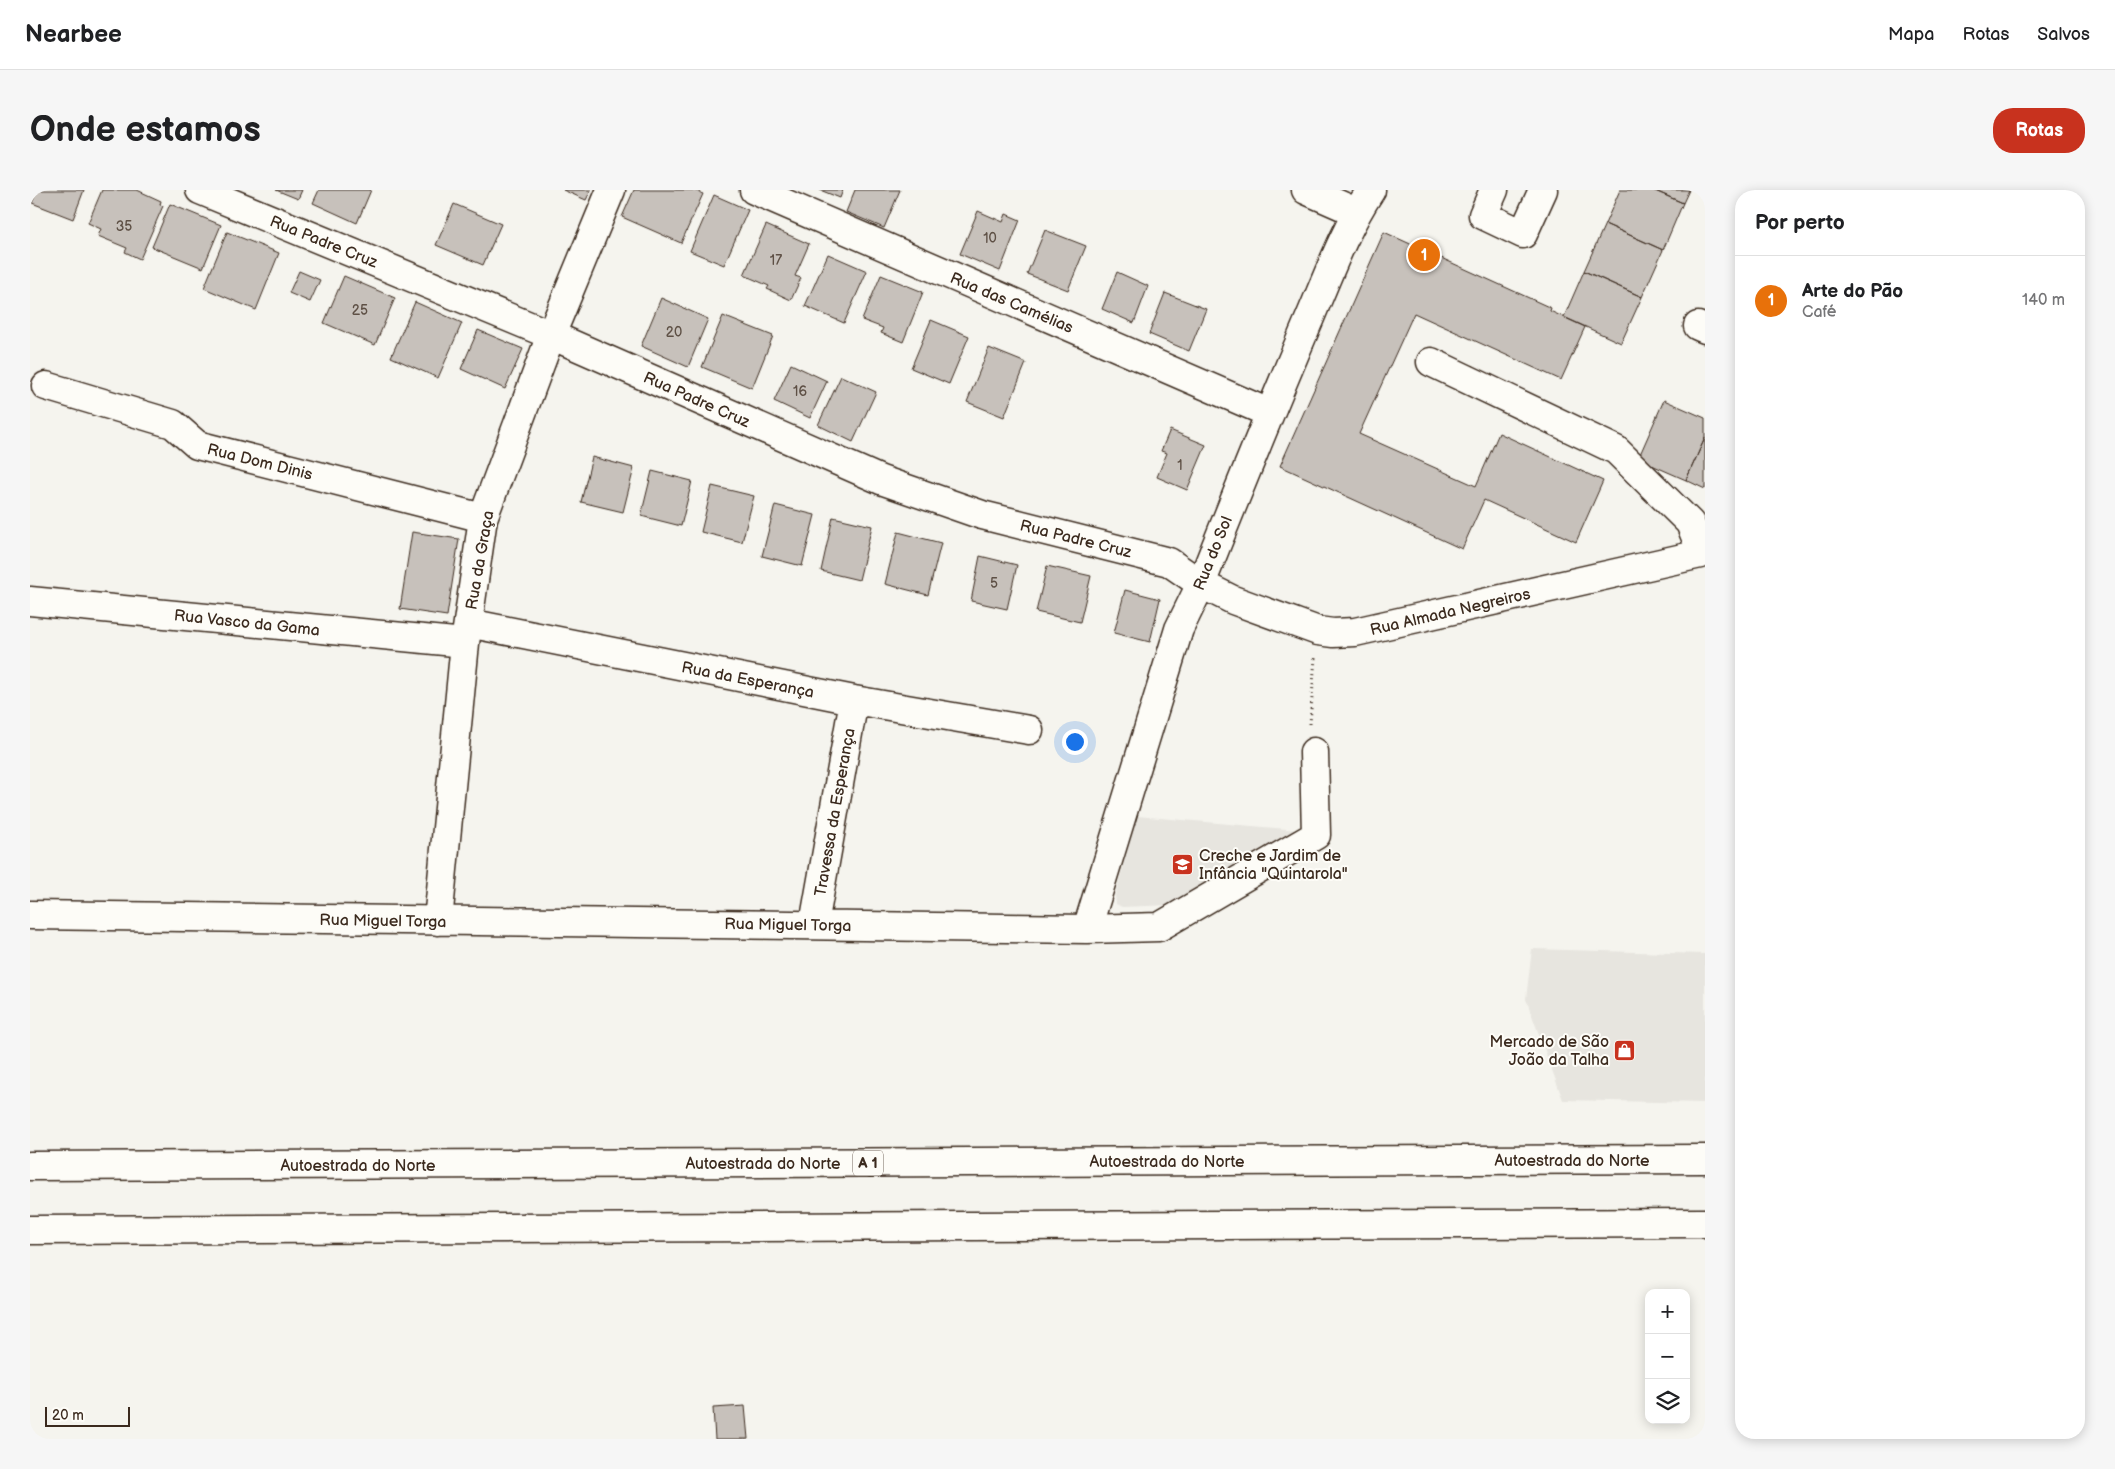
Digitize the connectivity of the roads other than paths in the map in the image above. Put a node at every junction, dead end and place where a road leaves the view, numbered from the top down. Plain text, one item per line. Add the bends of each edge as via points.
1 (200, 190) edge
2 (611, 190) edge
3 (754, 190) edge
4 (1306, 190) edge
5 (1494, 190) edge
6 (1543, 190) edge
7 (1363, 201) edge
8 (551, 335) junction
9 (1431, 362) dead end
10 (46, 386) dead end
11 (1270, 413) junction
12 (483, 518) junction
13 (1704, 553) edge
14 (1201, 584) junction
15 (30, 601) edge
16 (466, 633) junction
17 (854, 700) junction
18 (1028, 730) dead end
19 (1314, 752) road end
20 (30, 915) edge
21 (438, 920) junction
22 (814, 924) junction
23 (1087, 929) junction
24 (1705, 1159) edge
25 (30, 1166) edge
26 (1705, 1223) edge
27 (30, 1230) edge

1 - 8 main road, Rua Padre Cruz
2 - 8 main road, Rua da Graça
3 - 11 main road, Rua das Camélias
4 - 7 main road
5 - 6 main road via 1483,215 1523,234
7 - 11 main road, Rua do Sol
8 - 12 main road, Rua da Graça
8 - 14 main road, Rua Padre Cruz via 881,480 982,515 1169,562
9 - 13 main road via 1616,450 1690,523
10 - 12 main road, Rua Dom Dinis via 173,424 197,445
11 - 14 main road, Rua do Sol
12 - 16 main road, Rua da Graça
13 - 14 main road, Rua Almada Negreiros via 1355,632 1318,631 1233,600
14 - 23 main road, Rua do Sol via 1179,629
15 - 16 main road, Rua Vasco da Gama
16 - 17 main road, Rua da Esperança
16 - 21 main road, Rua da Graça
17 - 18 main road, Rua da Esperança
17 - 22 main road, Travessa da Esperança
19 - 23 main road, Rua Miguel Torga via 1316,835 1159,926
20 - 21 main road, Rua Miguel Torga
21 - 22 main road, Rua Miguel Torga
22 - 23 main road, Rua Miguel Torga
24 - 25 main road, Autoestrada do Norte / A 1
26 - 27 main road

